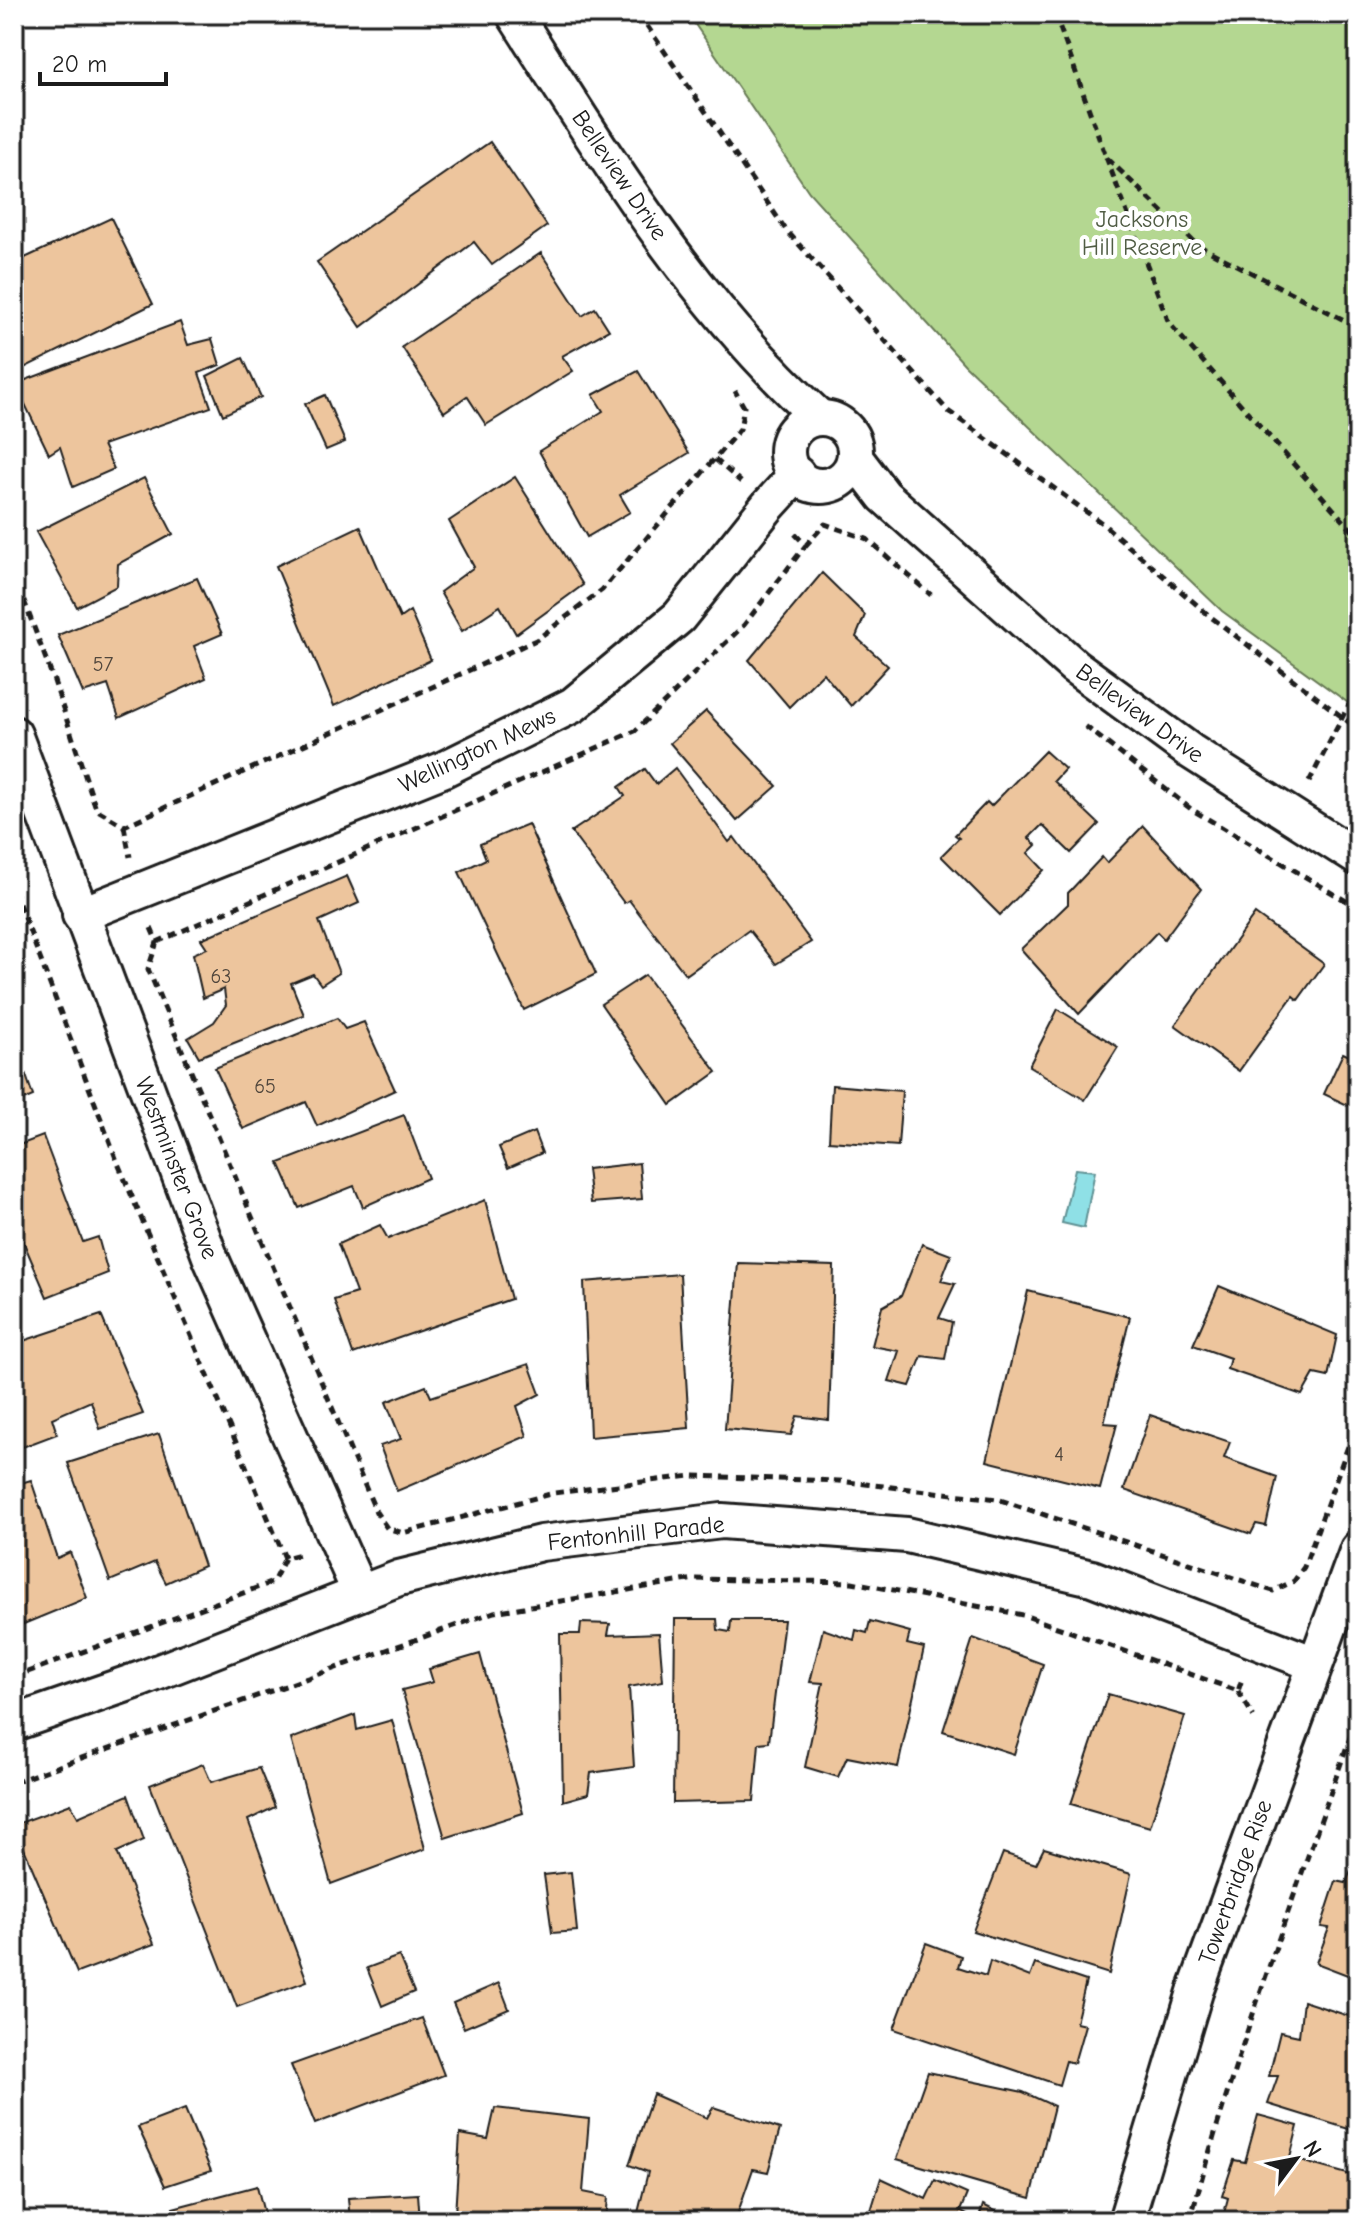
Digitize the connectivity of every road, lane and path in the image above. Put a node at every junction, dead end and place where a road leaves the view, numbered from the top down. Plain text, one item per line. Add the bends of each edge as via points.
1 (514, 14) edge
2 (639, 14) edge
3 (1055, 14) edge
4 (1106, 157) junction
5 (1358, 327) edge
6 (733, 331) junction
7 (733, 386) dead end
8 (819, 417) junction
9 (855, 458) junction
10 (792, 459) junction
11 (832, 485) junction
12 (1358, 537) edge
13 (938, 546) junction
14 (14, 574) edge
15 (1358, 687) edge
16 (1341, 719) junction
17 (1358, 729) edge
18 (14, 734) edge
19 (1291, 816) junction
20 (124, 826) junction
21 (1358, 858) edge
22 (14, 890) edge
23 (138, 892) junction
24 (80, 915) junction
25 (1358, 1419) edge
26 (387, 1528) junction
27 (338, 1545) junction
28 (1358, 1549) edge
29 (285, 1558) junction
30 (1273, 1591) junction
31 (360, 1593) junction
32 (1257, 1642) junction
33 (1315, 1664) junction
34 (14, 1677) edge
35 (1358, 1715) edge
36 (14, 1723) edge
37 (14, 1782) edge
38 (1126, 2221) edge
39 (1190, 2221) edge

1 - 6 street, Belleview Drive via 637,205
2 - 16 path via 786,230 948,411 1103,524
3 - 4 path
4 - 5 path via 1197,245
4 - 12 path via 1169,323
6 - 8 street, Belleview Drive
6 - 10 street, Belleview Drive via 766,388
7 - 20 path via 744,407 740,429 602,590 536,640
8 - 9 street via 834,419 852,436
8 - 10 street via 792,432
9 - 11 street via 849,473
9 - 13 street, Belleview Drive via 884,496
10 - 11 street via 816,486
10 - 23 street, Wellington Mews via 767,507 679,617 573,705 442,770
11 - 13 street, Belleview Drive
13 - 19 street, Belleview Drive via 1074,666
14 - 20 path via 96,809
15 - 16 path
16 - 17 path
16 - 19 path
18 - 24 street, Westminster Grove
19 - 21 street, Belleview Drive
20 - 23 path
22 - 29 path via 117,1161
23 - 24 street, Wellington Mews
23 - 26 path via 157,942 148,969
24 - 27 street, Westminster Grove via 211,1259
25 - 30 path via 1304,1567 1294,1581
26 - 27 path
26 - 30 path via 403,1533 554,1493 691,1476 839,1481 997,1499
27 - 29 path
27 - 31 street, Westminster Grove
28 - 33 street, Towerbridge Rise
29 - 34 path via 273,1582
30 - 32 path
31 - 32 street, Fentonhill Parade via 399,1578 541,1543 722,1521 907,1535 1092,1578
31 - 36 street, Fentonhill Parade
32 - 33 street, Fentonhill Parade
32 - 37 path via 1238,1691 1023,1615 852,1582 695,1579 494,1612
33 - 38 street, Towerbridge Rise via 1195,1992
35 - 39 path via 1303,1863

